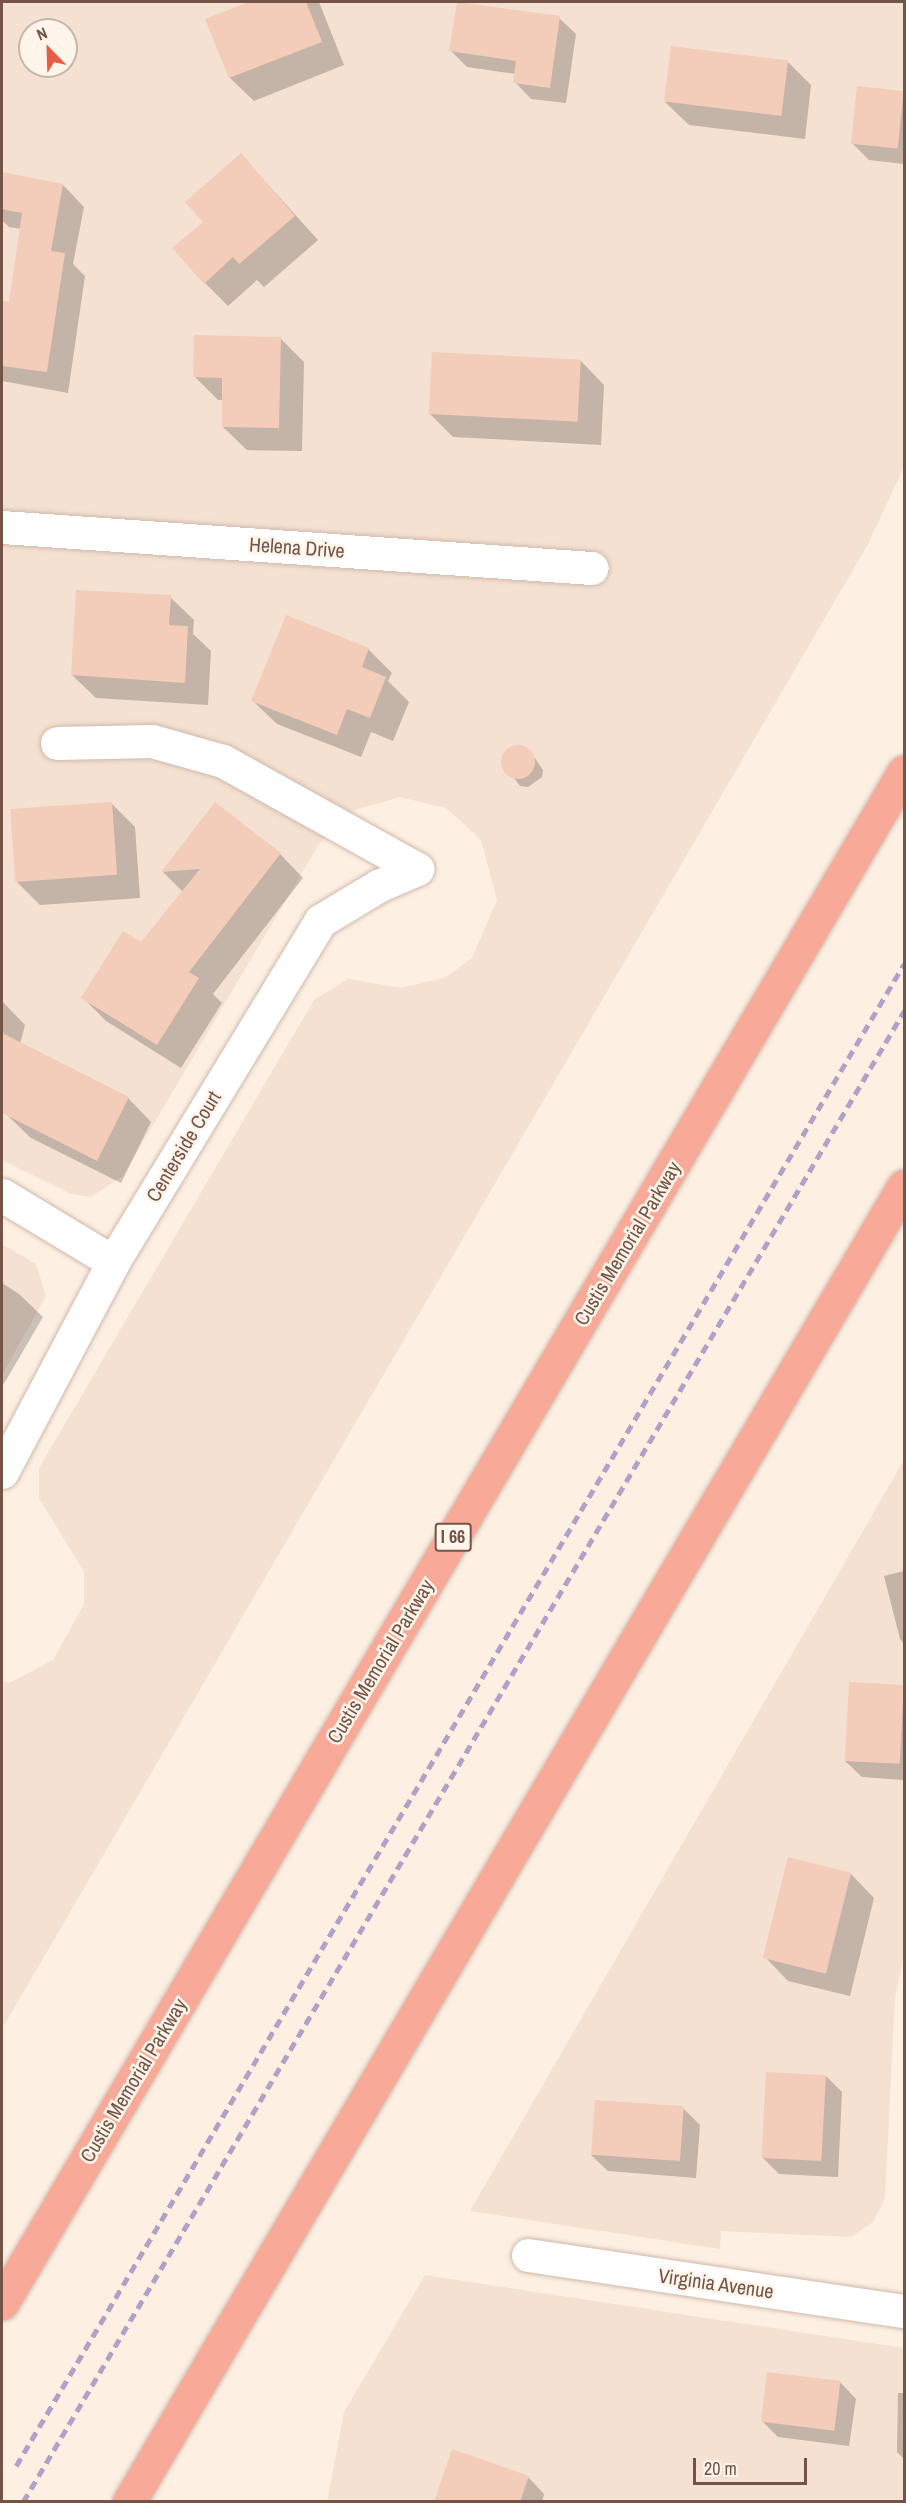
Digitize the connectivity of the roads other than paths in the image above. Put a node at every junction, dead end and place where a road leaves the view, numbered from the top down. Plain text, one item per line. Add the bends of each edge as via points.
1 (2, 527) edge
2 (592, 568) dead end
3 (57, 743) dead end
4 (904, 772) edge
5 (904, 1186) edge
6 (2, 1195) edge
7 (113, 1262) junction
8 (2, 1472) edge
9 (528, 2255) dead end
10 (2, 2302) edge
11 (904, 2311) edge
12 (129, 2502) edge

1 - 2 street, Helena Drive
3 - 7 street, Centerside Court via 152,741 223,762 417,869 378,886 320,921
4 - 10 highway, Custis Memorial Parkway / I 66
5 - 12 highway
6 - 7 street
7 - 8 street, Centerside Court
9 - 11 street, Virginia Avenue

